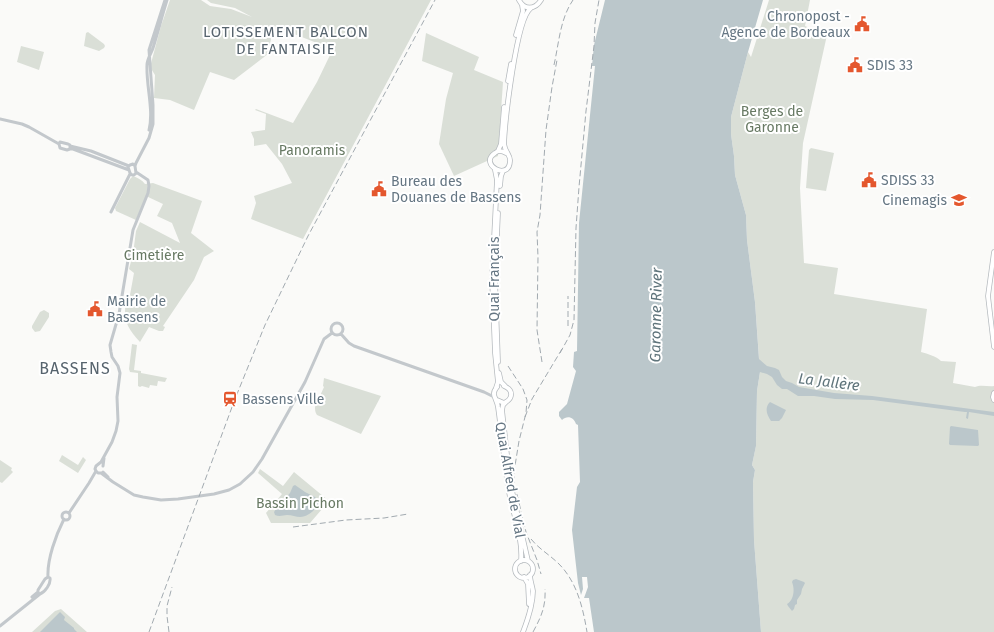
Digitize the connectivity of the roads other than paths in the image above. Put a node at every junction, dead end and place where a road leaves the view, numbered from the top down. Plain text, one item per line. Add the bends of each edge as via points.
1 (166, 0) edge
2 (519, 0) edge
3 (540, 0) edge
4 (522, 5) junction
5 (531, 8) junction
6 (0, 120) edge
7 (59, 144) junction
8 (70, 147) junction
9 (498, 151) junction
10 (506, 153) junction
11 (131, 166) junction
12 (495, 170) junction
13 (503, 171) junction
14 (135, 173) junction
15 (130, 174) junction
16 (111, 212) dead end
17 (994, 252) edge
18 (332, 333) junction
19 (341, 334) junction
20 (994, 347) edge
21 (505, 386) junction
22 (495, 390) junction
23 (484, 392) junction
24 (994, 393) edge
25 (496, 399) junction
26 (994, 400) edge
27 (506, 402) junction
28 (106, 454) junction
29 (99, 464) junction
30 (103, 466) junction
31 (96, 471) junction
32 (102, 472) junction
33 (89, 483) junction
34 (69, 513) junction
35 (64, 519) junction
36 (520, 561) junction
37 (528, 561) junction
38 (530, 575) junction
39 (48, 577) junction
40 (524, 577) junction
41 (39, 593) junction
42 (527, 620) junction
43 (0, 625) edge
44 (523, 632) edge

1 - 11 street via 149,56 153,124 149,138
2 - 4 main road
3 - 5 main road
4 - 5 main road
4 - 9 main road
5 - 10 main road via 527,10 520,32 509,89 504,142
6 - 7 street via 22,124
7 - 8 street via 62,142
7 - 8 street via 62,149 67,150
8 - 11 street
9 - 10 main road
9 - 12 main road via 490,159
10 - 13 main road via 510,163
11 - 14 street
11 - 15 street
12 - 13 main road
12 - 22 main road, Quai Français via 497,180 492,278 498,382
13 - 21 main road, Quai Français via 500,176 495,279 498,368 501,382
14 - 15 street
14 - 28 street via 146,178 149,186 134,230 119,314 110,345 120,373 118,421
15 - 16 street
17 - 20 main road via 988,296
18 - 19 street
18 - 19 street via 331,327 337,323 343,327
18 - 32 street via 324,339 305,382 262,459 240,484 214,494 165,500 152,499 134,495 116,485
19 - 23 street via 349,343 359,348
21 - 22 main road
21 - 27 main road via 511,394
22 - 23 street
22 - 25 main road
23 - 25 street
24 - 26 main road
25 - 27 main road via 501,403
25 - 36 main road, Quai Alfred de Vial via 508,484 521,547
27 - 37 main road, Quai Alfred de Vial via 502,410 508,468
28 - 29 street
28 - 30 street
29 - 30 street
29 - 31 street via 95,467
30 - 32 street
31 - 32 street
31 - 33 street
32 - 33 street
33 - 34 street
34 - 35 street via 70,518
34 - 35 street via 63,513
35 - 39 street via 56,536
36 - 37 main road
36 - 40 main road via 516,565 516,571
37 - 38 main road via 532,567
38 - 40 main road
38 - 42 main road via 532,596
39 - 41 street
39 - 41 street via 50,581 44,593
40 - 42 main road via 529,591
41 - 43 street
42 - 44 main road

